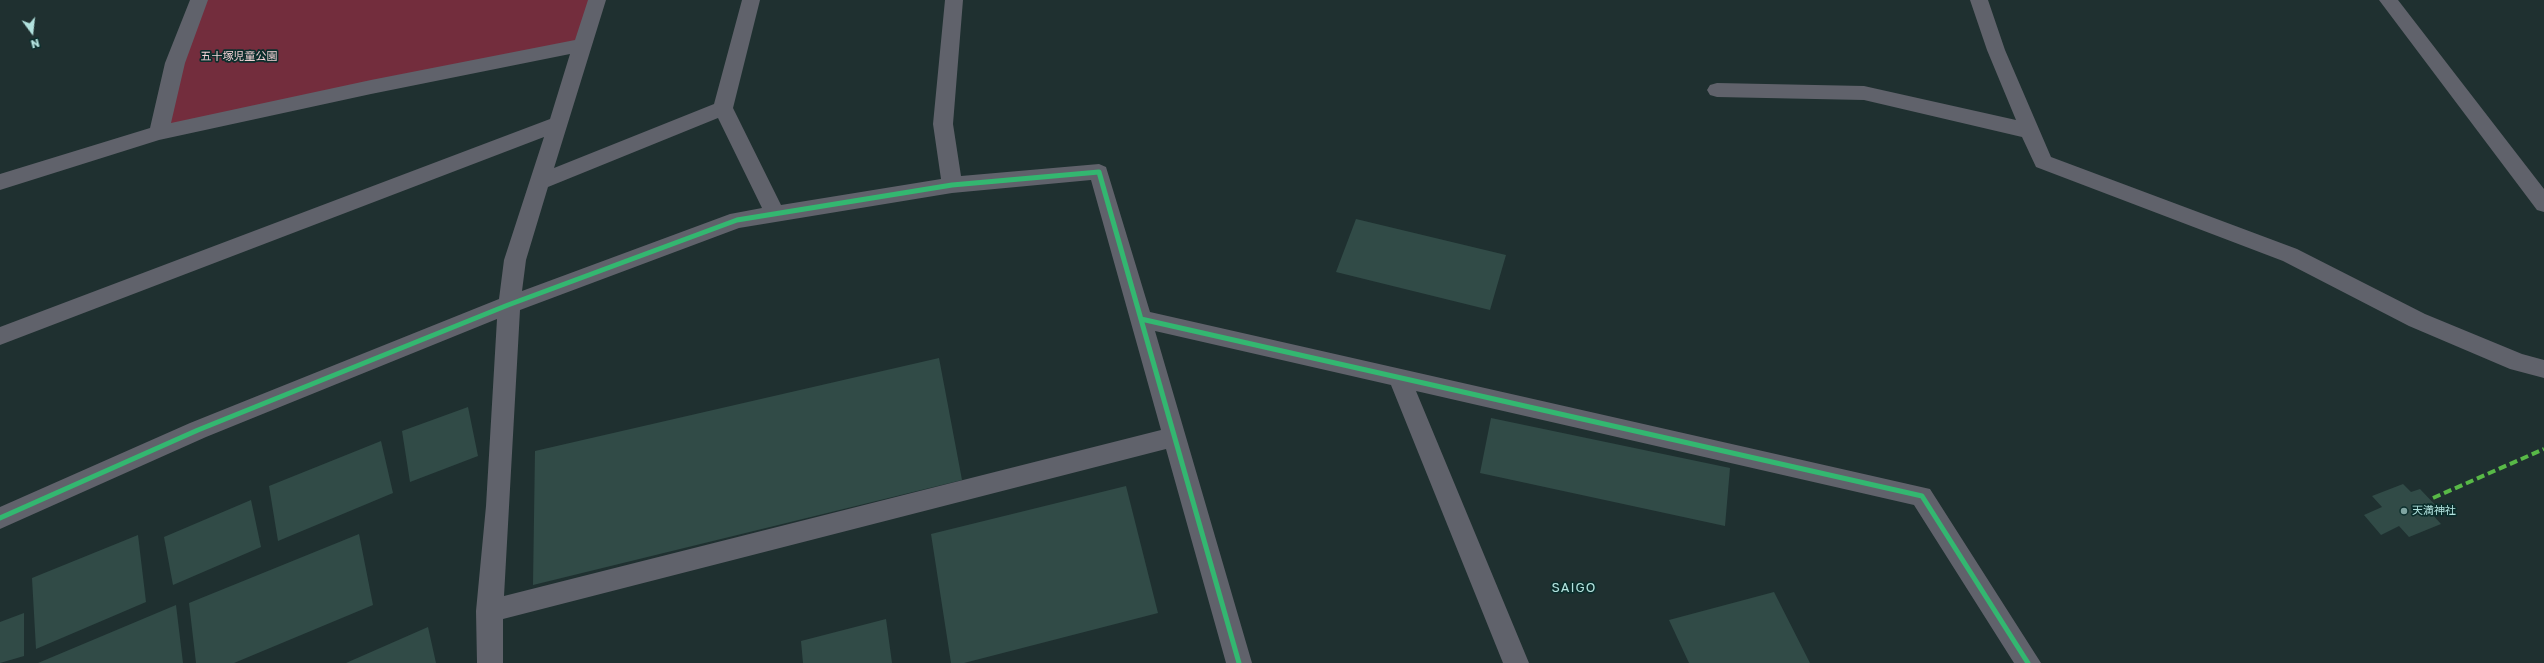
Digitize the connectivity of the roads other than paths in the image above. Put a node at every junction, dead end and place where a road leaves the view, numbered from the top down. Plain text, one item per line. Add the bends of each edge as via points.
1 (199, 0) edge
2 (597, 0) edge
3 (751, 0) edge
4 (954, 0) edge
5 (1980, 0) edge
6 (2388, 0) edge
7 (583, 45) junction
8 (1717, 90) dead end
9 (724, 108) junction
10 (557, 124) junction
11 (2030, 131) junction
12 (159, 133) junction
13 (0, 182) edge
14 (539, 182) junction
15 (952, 185) junction
16 (2544, 204) edge
17 (775, 214) junction
18 (508, 305) junction
19 (1141, 319) junction
20 (0, 336) edge
21 (2544, 368) edge
22 (1400, 379) junction
23 (1174, 437) junction
24 (0, 518) edge
25 (490, 611) junction
26 (490, 663) edge
27 (1239, 663) edge
28 (1516, 663) edge
29 (2028, 663) edge

1 - 12 street via 175,63
2 - 7 street
3 - 9 street
4 - 15 street via 943,124
5 - 11 street via 1996,50
6 - 16 street
7 - 10 street
7 - 12 street
8 - 11 street via 1864,93
9 - 14 street
9 - 17 street
10 - 14 street
10 - 20 street
11 - 21 street via 2043,162 2290,255 2417,320 2518,362
12 - 13 street
14 - 18 street via 515,260
15 - 17 street
15 - 19 street via 1099,172
17 - 18 street via 737,220
18 - 24 street via 198,430
18 - 25 street
19 - 22 street
19 - 23 street
22 - 28 street
22 - 29 street via 1922,496
23 - 25 street
23 - 27 street
25 - 26 street

